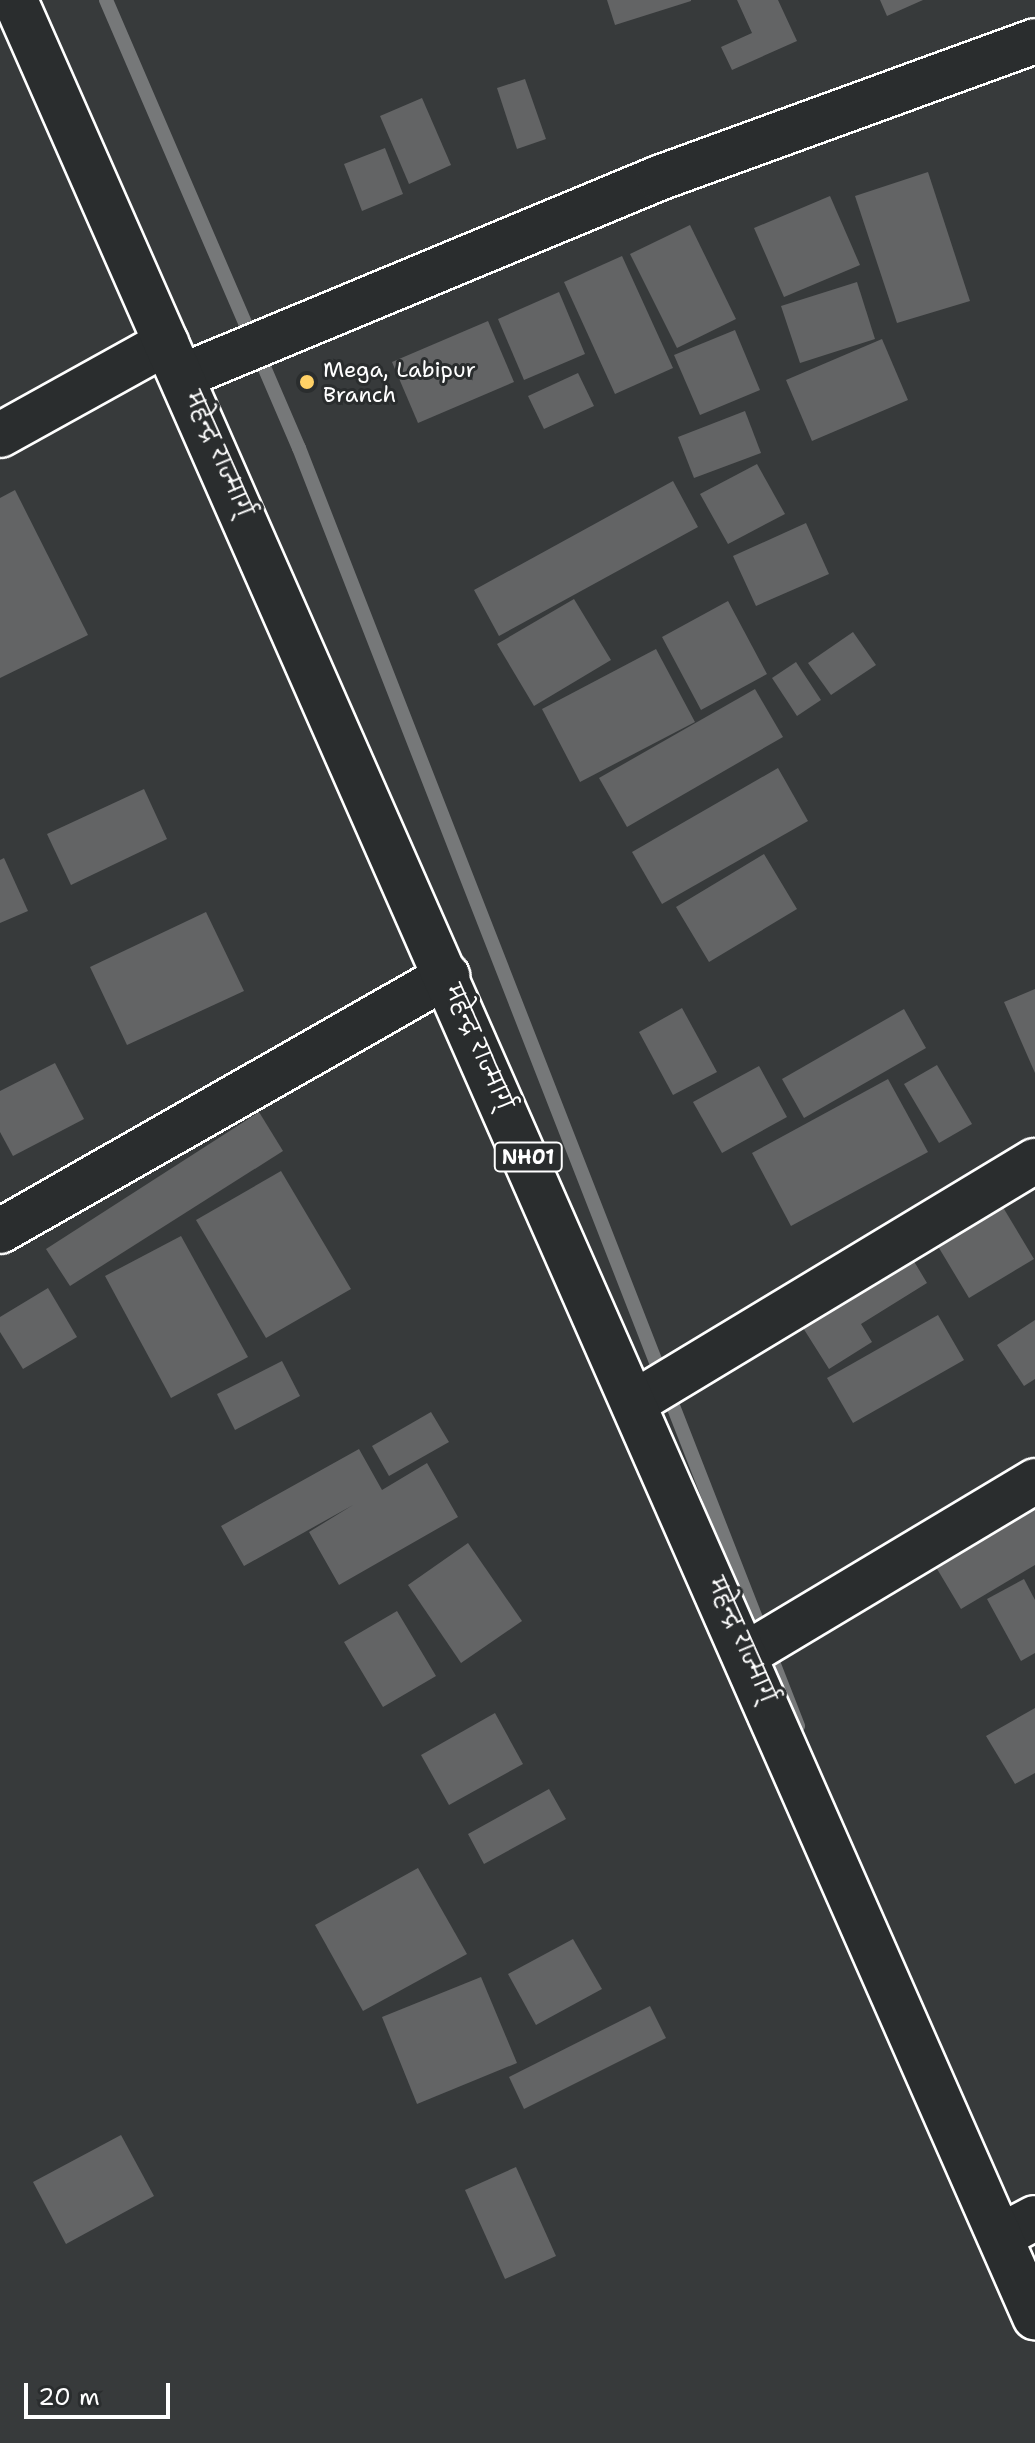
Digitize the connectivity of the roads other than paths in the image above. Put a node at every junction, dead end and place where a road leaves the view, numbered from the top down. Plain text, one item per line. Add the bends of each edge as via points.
1 (15, 0) edge
2 (1035, 41) edge
3 (176, 359) junction
4 (0, 435) edge
5 (447, 976) junction
6 (1035, 1161) edge
7 (0, 1231) edge
8 (637, 1401) junction
9 (1035, 1481) edge
10 (748, 1653) junction
11 (1018, 2227) edge
12 (1035, 2317) edge

1 - 3 main road, महेन्द्र राज्मार्ग् / NH01
2 - 3 main road
3 - 4 main road
3 - 5 main road, महेन्द्र राज्मार्ग् / NH01
5 - 7 main road
5 - 8 main road, महेन्द्र राज्मार्ग् / NH01
6 - 8 main road
8 - 10 main road, महेन्द्र राज्मार्ग् / NH01
9 - 10 main road
10 - 11 main road, महेन्द्र राज्मार्ग् / NH01
11 - 12 main road, महेन्द्र राज्मार्ग् / NH01

